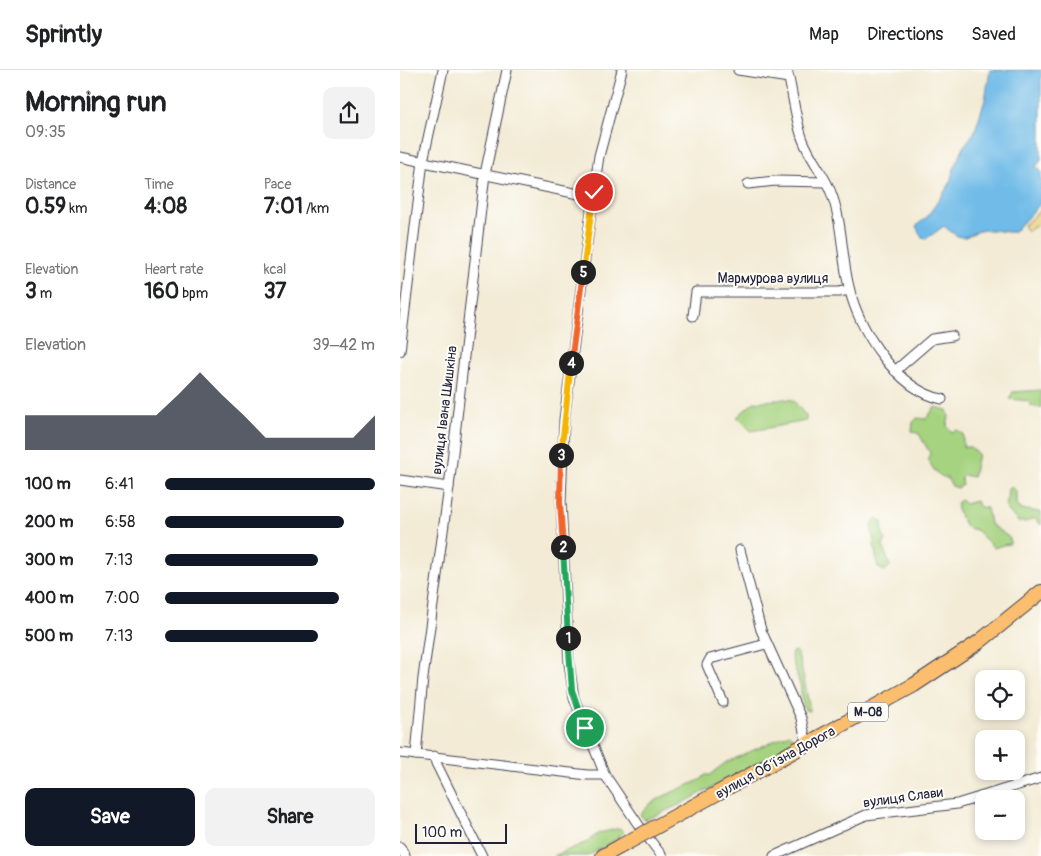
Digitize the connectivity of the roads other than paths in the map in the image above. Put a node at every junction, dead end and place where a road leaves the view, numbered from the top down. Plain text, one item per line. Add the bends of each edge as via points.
1 (443, 70) edge
2 (507, 70) edge
3 (622, 70) edge
4 (738, 70) edge
5 (788, 74) edge
6 (400, 156) edge
7 (422, 161) junction
8 (485, 174) junction
9 (826, 182) junction
10 (748, 184) dead end
11 (593, 197) junction
12 (849, 290) junction
13 (693, 316) dead end
14 (952, 336) dead end
15 (400, 351) edge
16 (896, 371) junction
17 (942, 399) dead end
18 (400, 480) edge
19 (449, 487) junction
20 (740, 550) dead end
21 (1041, 592) edge
22 (766, 644) junction
23 (724, 702) dead end
24 (807, 745) junction
25 (400, 753) edge
26 (416, 755) junction
27 (434, 756) junction
28 (605, 775) junction
29 (1041, 778) edge
30 (640, 827) dead end
31 (649, 839) dead end
32 (400, 847) edge
33 (405, 856) edge
34 (482, 856) edge
35 (603, 856) edge
36 (662, 856) edge
37 (774, 856) edge

1 - 7 street
2 - 8 street, вулиця Івана Шишкіна
3 - 11 street via 599,156
4 - 5 street
5 - 9 street via 801,133
6 - 7 street
7 - 8 street
7 - 15 street
8 - 11 street
8 - 19 street, вулиця Івана Шишкіна
9 - 10 street
9 - 12 street via 838,219
11 - 28 street via 564,420 560,502 571,682 577,707
12 - 13 street, Мармурова вулиця via 696,292
12 - 16 street via 871,338
14 - 16 street via 932,338
16 - 17 street via 918,389
18 - 19 street
19 - 26 street, вулиця Івана Шишкіна
20 - 22 street
21 - 24 highway, вулиця Обʼїзна Дорога / М-08 via 945,666
22 - 23 street via 708,661 706,665
22 - 24 street via 801,718
24 - 35 highway, вулиця Обʼїзна Дорога / М-08, bridge
25 - 26 street
26 - 27 street
27 - 28 street
27 - 34 street
28 - 30 street
29 - 37 street, вулиця Слави via 957,804 866,814
31 - 36 street
32 - 33 street

